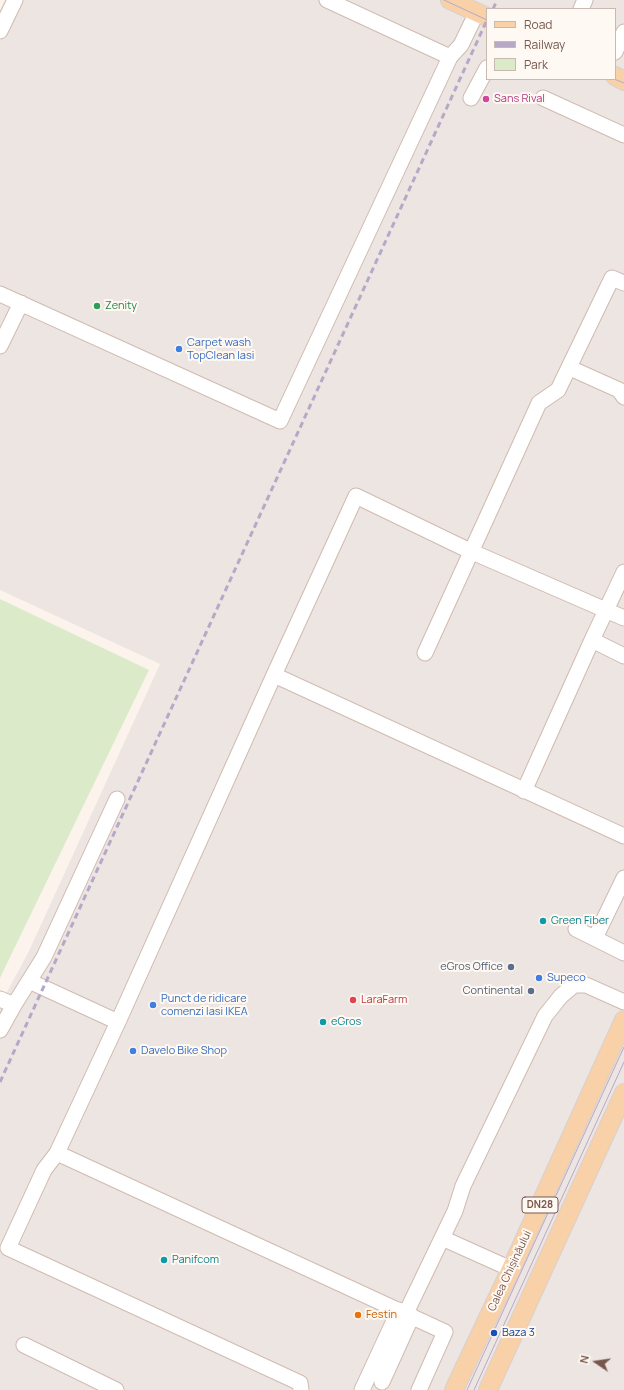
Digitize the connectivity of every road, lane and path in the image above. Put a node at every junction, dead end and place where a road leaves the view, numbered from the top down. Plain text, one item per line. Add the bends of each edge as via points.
1 (15, 0) edge
2 (327, 0) edge
3 (450, 0) edge
4 (477, 10) edge
5 (0, 31) edge
6 (624, 32) edge
7 (616, 50) edge
8 (450, 57) junction
9 (486, 70) edge
10 (471, 98) dead end
11 (543, 98) dead end
12 (624, 135) edge
13 (624, 283) edge
14 (0, 294) edge
15 (21, 303) junction
16 (0, 346) edge
17 (570, 368) junction
18 (622, 388) edge
19 (470, 551) junction
20 (624, 572) edge
21 (606, 610) junction
22 (624, 618) edge
23 (592, 640) junction
24 (425, 653) dead end
25 (624, 656) edge
26 (274, 675) junction
27 (524, 791) junction
28 (117, 799) dead end
29 (624, 836) edge
30 (624, 878) edge
31 (576, 929) dead end
32 (596, 938) junction
33 (624, 952) edge
34 (29, 981) junction
35 (7, 1002) edge
36 (624, 1002) edge
37 (624, 1020) edge
38 (118, 1022) junction
39 (0, 1030) edge
40 (624, 1092) edge
41 (57, 1153) junction
42 (442, 1238) junction
43 (511, 1269) junction
44 (406, 1313) junction
45 (24, 1345) dead end
46 (382, 1382) dead end
47 (491, 1388) edge
48 (116, 1390) edge
49 (301, 1390) edge
50 (362, 1390) edge
51 (419, 1390) edge
52 (454, 1390) edge

1 - 5 lane
2 - 8 lane
3 - 4 main road
4 - 8 lane via 461,45
6 - 7 lane
8 - 15 lane via 280,422
9 - 10 lane
11 - 12 lane
13 - 17 lane via 612,278
14 - 15 lane
15 - 16 lane
17 - 18 lane
17 - 19 lane via 558,390 539,403
19 - 21 lane
19 - 24 lane
19 - 26 lane via 356,496
20 - 21 lane
21 - 22 lane
21 - 23 lane
23 - 25 lane
23 - 27 lane
26 - 27 lane
26 - 38 lane
27 - 29 lane
28 - 34 lane via 44,958
30 - 32 lane
31 - 32 lane
32 - 33 lane
34 - 35 lane
34 - 38 lane
35 - 39 lane
36 - 42 lane via 586,986 574,985 560,996 545,1016 474,1161
37 - 43 main road, Calea Chișinăului / DN28
38 - 41 lane
40 - 47 main road, DN28
41 - 44 lane
41 - 49 lane via 44,1170 8,1248 300,1383
42 - 43 lane
42 - 44 lane
43 - 52 main road, Calea Chișinăului / DN28
44 - 46 lane
44 - 50 lane
44 - 51 lane via 445,1332
45 - 48 lane

